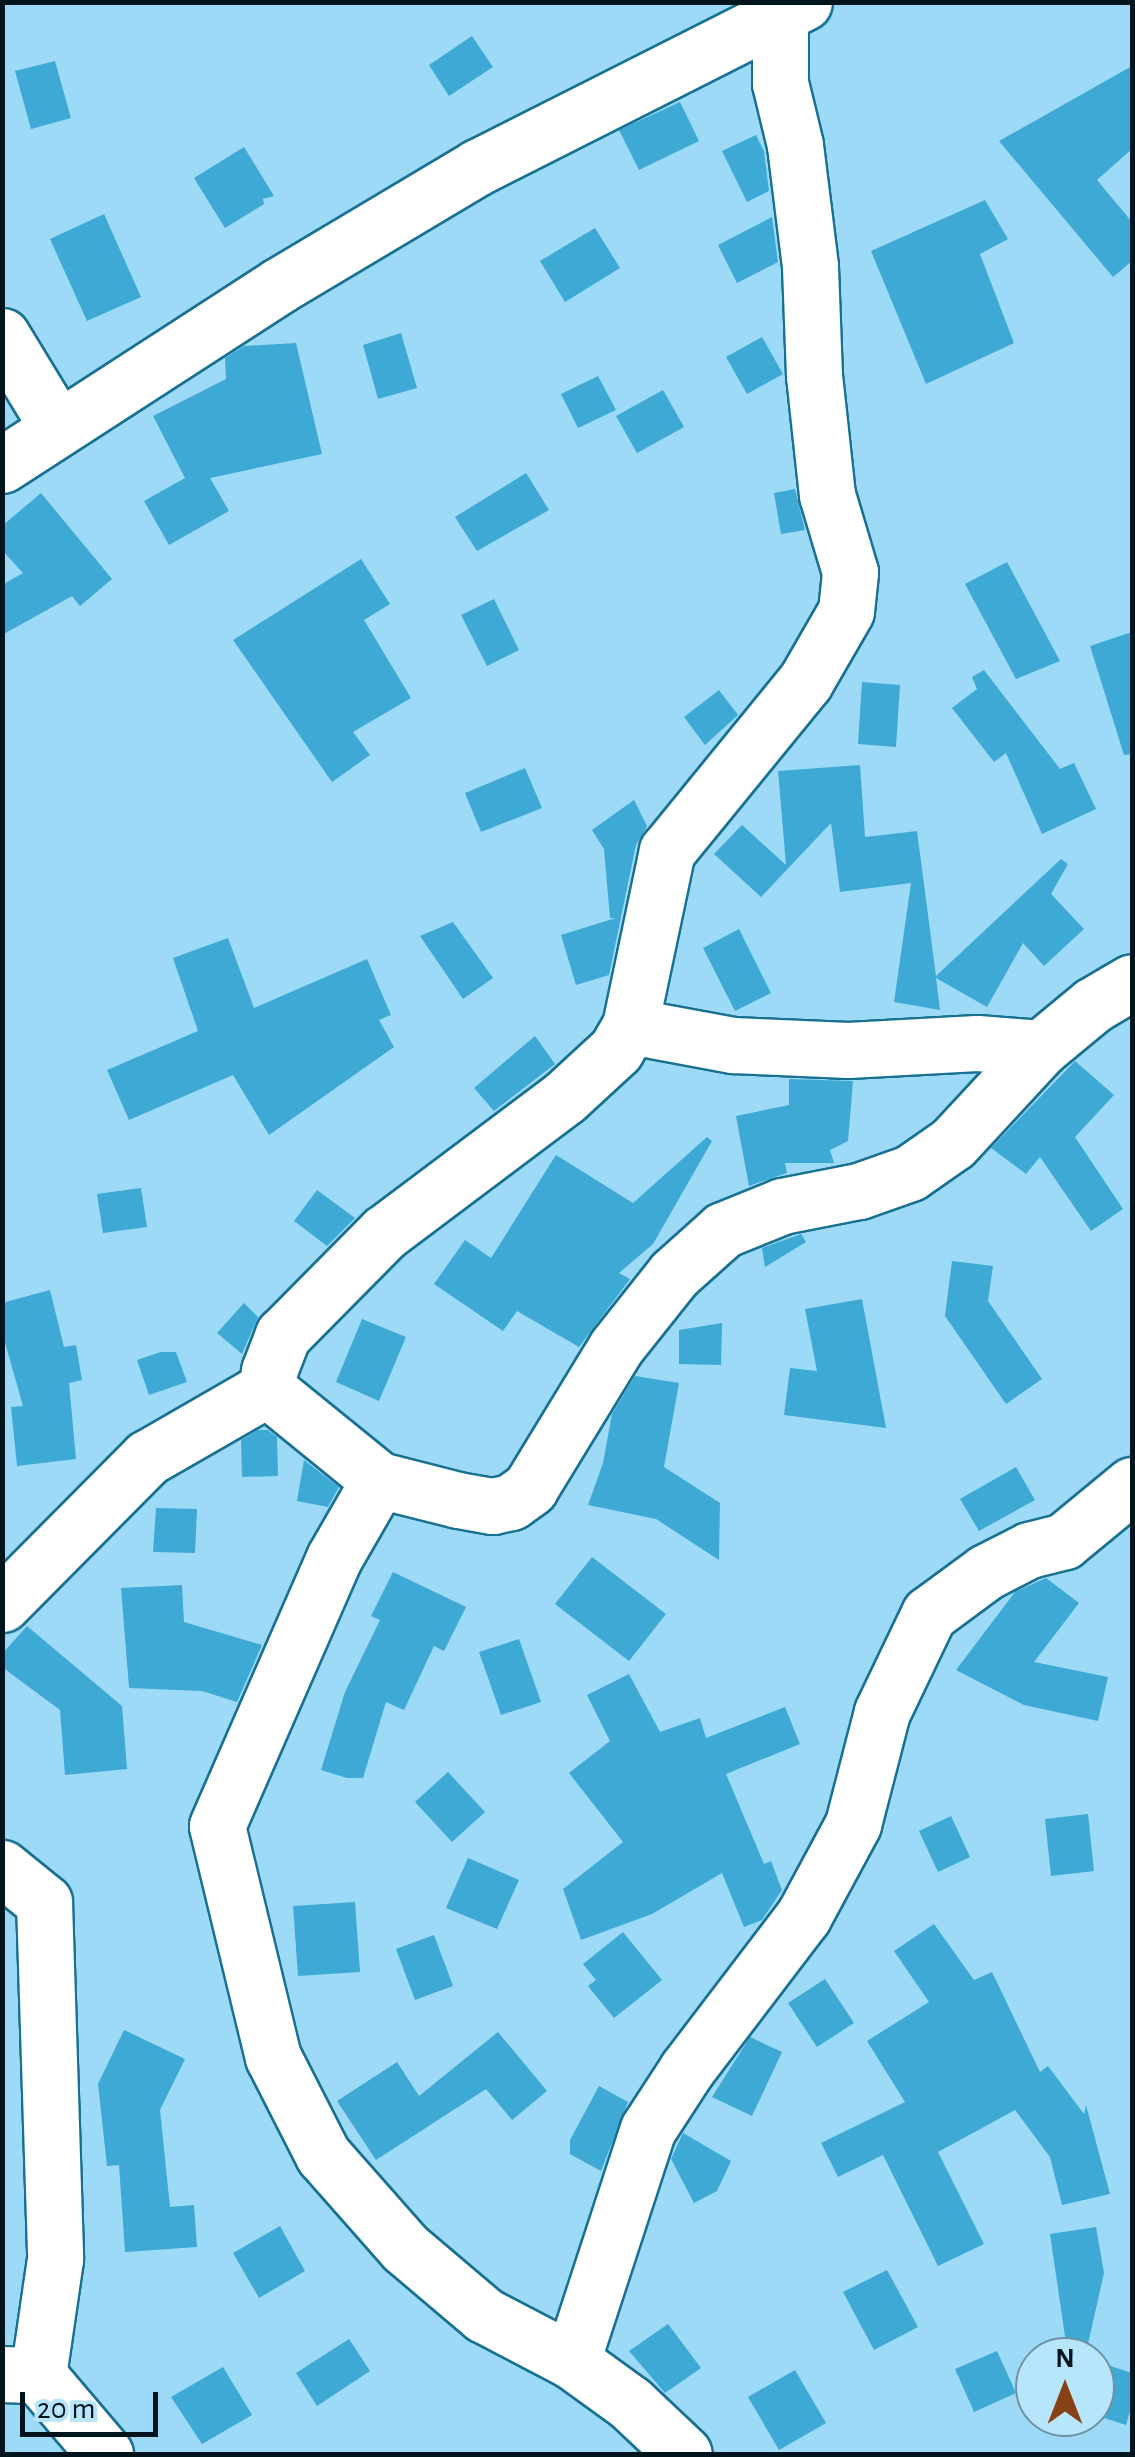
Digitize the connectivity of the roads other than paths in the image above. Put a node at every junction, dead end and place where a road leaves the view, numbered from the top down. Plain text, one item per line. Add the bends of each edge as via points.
1 (792, 8) edge
2 (2, 336) edge
3 (58, 428) junction
4 (2, 465) edge
5 (1132, 982) edge
6 (630, 1026) junction
7 (1041, 1048) junction
8 (268, 1388) junction
9 (379, 1480) junction
10 (1132, 1485) edge
11 (2, 1604) edge
12 (2, 1868) edge
13 (572, 2361) junction
14 (20, 2375) edge
15 (105, 2454) edge
16 (684, 2454) edge

1 - 3 street via 478,167
1 - 6 street via 780,83 810,266 826,495 850,572 846,611 805,682 667,851
2 - 3 street
3 - 4 street
5 - 7 street
6 - 7 street via 732,1045
6 - 8 street via 616,1050 565,1098 384,1233 303,1310 283,1335
7 - 9 street via 953,1143 910,1174 782,1206 723,1230 674,1274 616,1347 530,1488 511,1502 492,1506
8 - 9 street
8 - 11 street via 147,1458
9 - 13 street via 327,1573 218,1826 273,2057 323,2155 405,2248 484,2315
10 - 13 street via 1064,1540 986,1572 930,1614 882,1712 853,1824 804,1917 648,2129
12 - 14 street via 44,1902 55,2259
13 - 16 street via 630,2402
14 - 15 street

